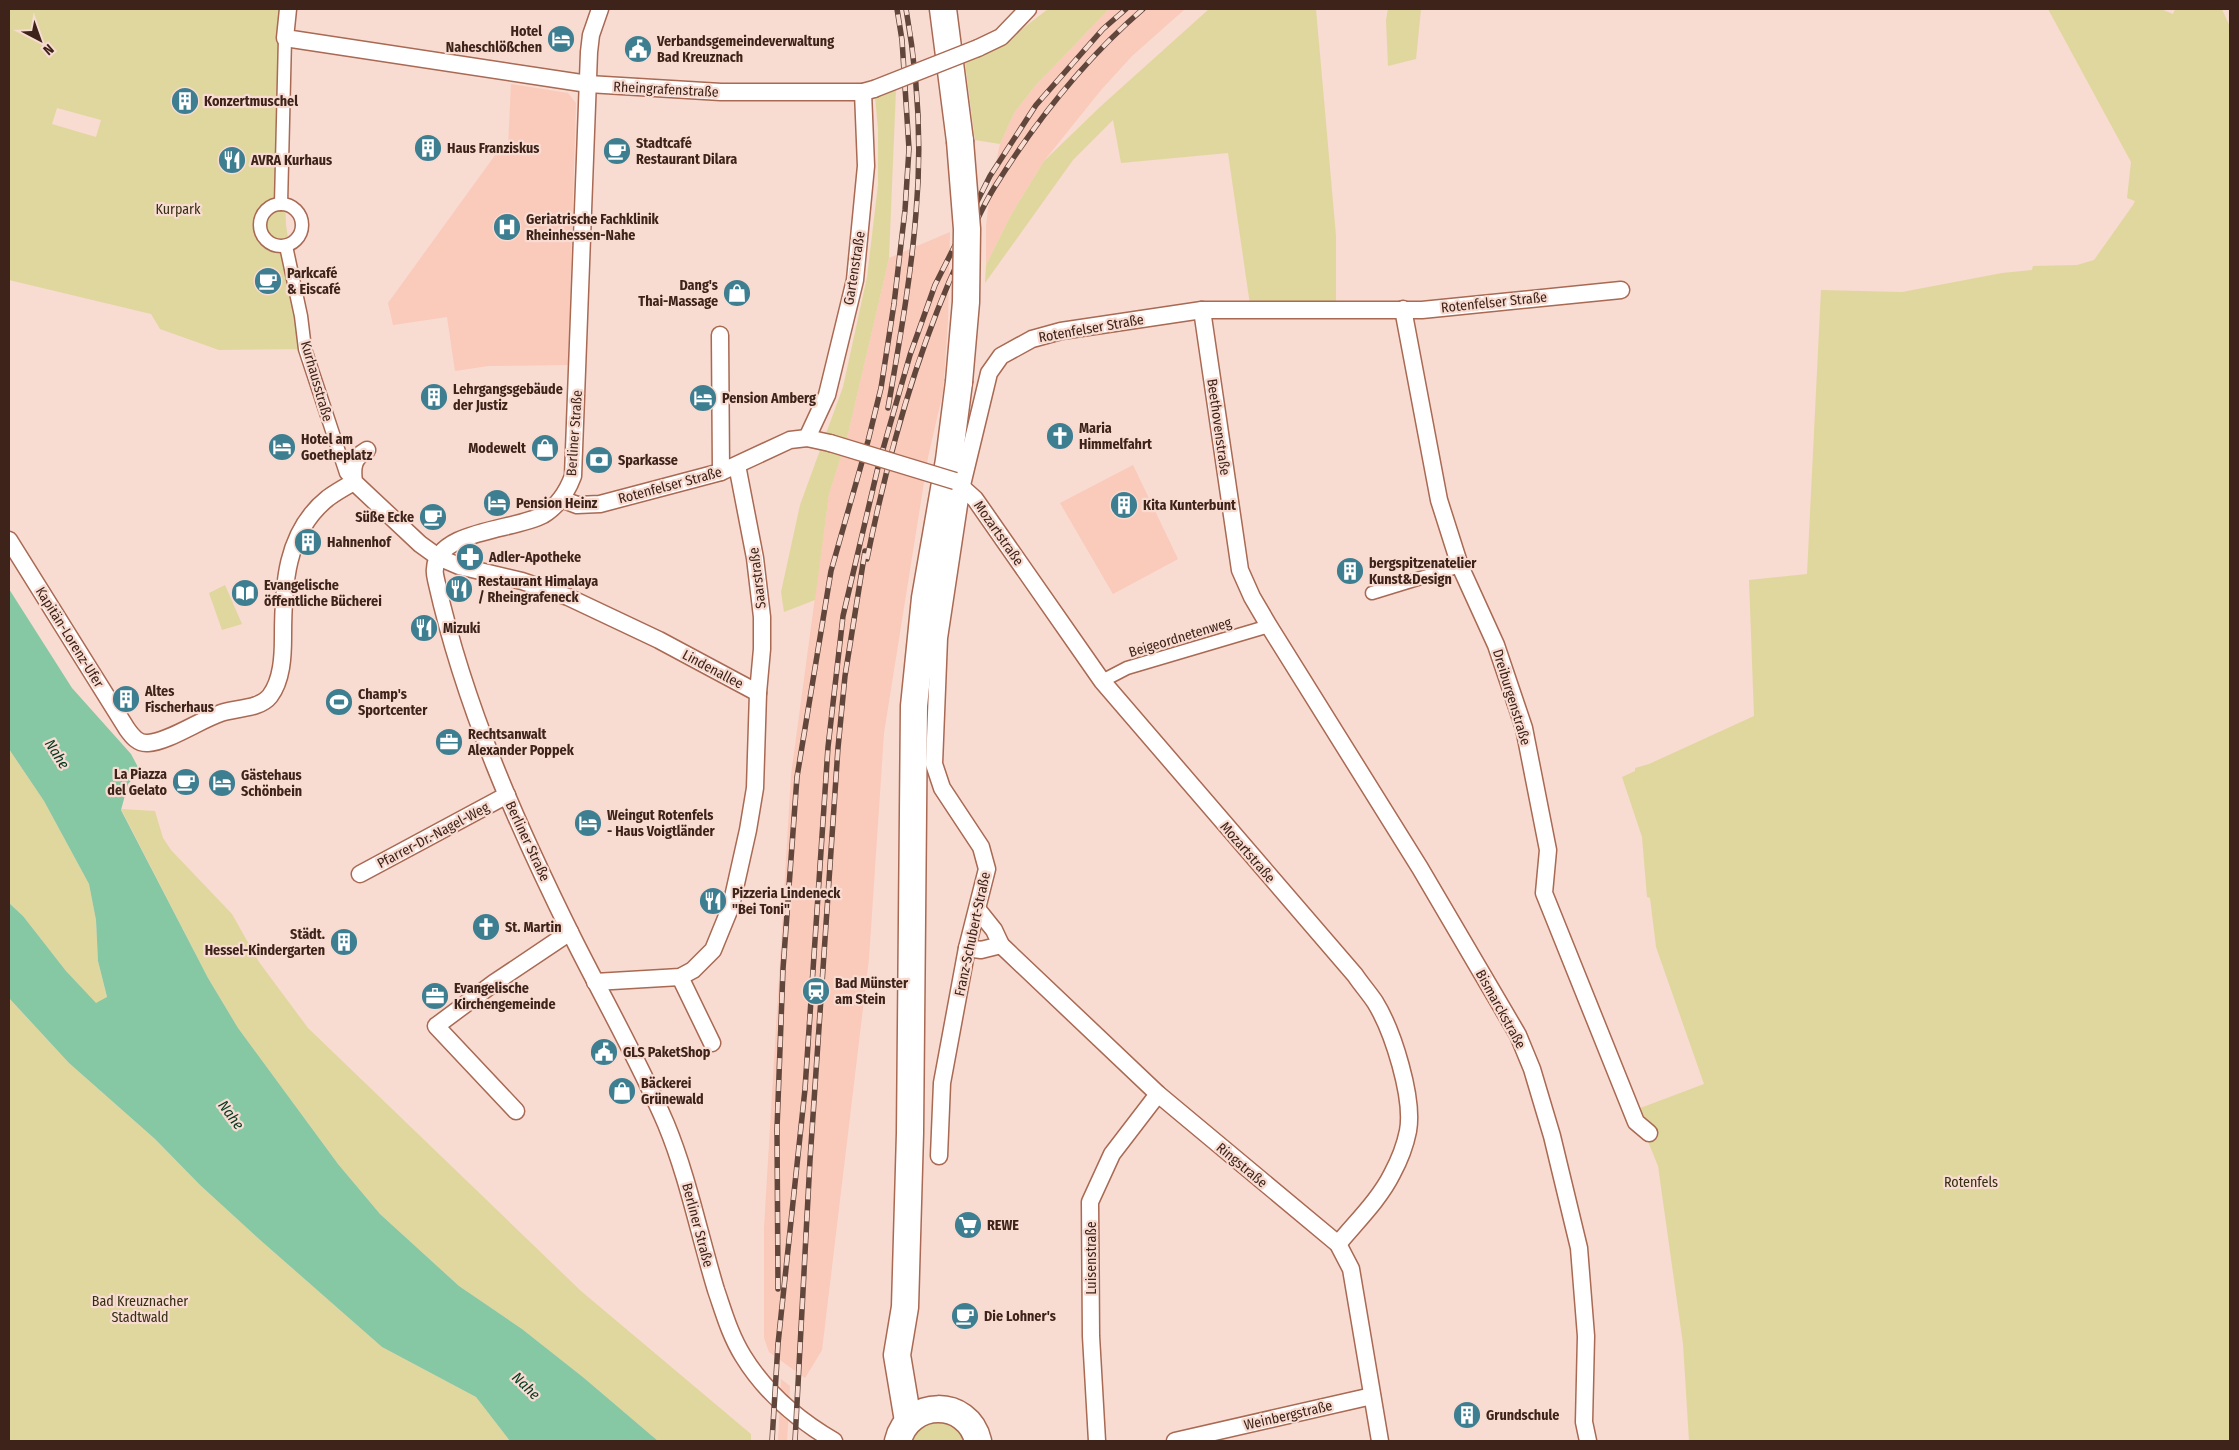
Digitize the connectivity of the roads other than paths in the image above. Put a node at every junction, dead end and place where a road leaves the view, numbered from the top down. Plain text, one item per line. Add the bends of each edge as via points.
1 (288, 9) edge
2 (600, 9) edge
3 (942, 9) edge
4 (1028, 9) edge
5 (285, 38) junction
6 (588, 84) junction
7 (868, 90) junction
8 (281, 204) junction
9 (286, 246) junction
10 (1621, 290) dead end
11 (1403, 309) junction
12 (1202, 310) junction
13 (720, 335) dead end
14 (807, 438) junction
15 (367, 450) dead end
16 (737, 465) junction
17 (721, 472) junction
18 (354, 482) junction
19 (958, 483) junction
20 (561, 498) junction
21 (9, 540) edge
22 (438, 557) junction
23 (1460, 566) junction
24 (1372, 593) dead end
25 (1269, 626) junction
26 (1102, 681) junction
27 (758, 693) junction
28 (507, 795) junction
29 (360, 874) dead end
30 (978, 910) junction
31 (570, 932) junction
32 (1000, 945) junction
33 (967, 948) junction
34 (680, 977) junction
35 (595, 982) junction
36 (712, 1043) dead end
37 (1158, 1094) junction
38 (516, 1110) dead end
39 (1649, 1133) dead end
40 (939, 1156) dead end
41 (1338, 1244) junction
42 (1372, 1396) junction
43 (910, 1424) edge
44 (1184, 1440) edge
45 (834, 1441) edge
46 (978, 1441) edge
47 (1097, 1441) edge
48 (1380, 1441) edge
49 (1588, 1441) edge

1 - 5 street
2 - 6 street, Berliner Straße via 592,35
3 - 43 main road, bridge via 960,141 967,229 966,302 949,460 924,598 914,706 910,1133 905,1308 897,1355
4 - 7 street, Rheingrafenstraße, bridge via 1001,37
5 - 6 street, Rheingrafenstraße
5 - 8 street
6 - 7 street, Rheingrafenstraße via 721,92
6 - 20 street, Berliner Straße via 573,476
7 - 14 street, Gartenstraße via 866,166 855,280 827,395
8 - 9 street via 295,210 302,223 299,238
8 - 9 street via 269,208 260,225 265,239 271,244
9 - 18 street, Kurhausstraße via 305,350 346,473
10 - 11 street, Rotenfelser Straße via 1422,310
11 - 12 street, Rotenfelser Straße
11 - 23 street, Dreiburgenstraße via 1439,500
12 - 19 street, Rotenfelser Straße via 1061,331 1032,338 1001,356 988,373
12 - 25 street, Beethovenstraße via 1240,570
13 - 17 street
14 - 16 street, Rotenfelser Straße via 790,440
14 - 19 street, Rotenfelser Straße, bridge
15 - 18 street via 355,460 352,468
16 - 17 street, Rotenfelser Straße
16 - 27 street, Saarstraße via 754,548 762,616
17 - 20 street, Rotenfelser Straße via 600,504 577,505
18 - 21 street, Kapitän-Lorenz-Ufer via 328,498 315,511 302,528 291,554 286,571 282,662 271,695 260,703 222,712 147,744 138,742 127,729
18 - 22 street, Kurhausstraße
19 - 26 street, Mozartstraße via 975,499 998,530
19 - 30 street, Franz-Schubert-Straße via 939,638 934,764 942,788 981,847 988,869
20 - 22 street, Berliner Straße via 543,515 455,540
22 - 27 street, Lindenallee via 458,566 522,581 568,597 659,640
22 - 28 street, Berliner Straße via 434,568 437,584 468,698
23 - 24 street
23 - 39 street, Dreiburgenstraße via 1496,645 1524,728 1548,850 1544,892 1636,1122
25 - 26 street, Beigeordnetenweg via 1127,668
25 - 49 street, Bismarckstraße via 1420,868 1522,1044 1552,1136 1579,1248 1586,1336 1584,1422
26 - 41 street, Mozartstraße via 1355,975 1375,1002 1388,1028 1398,1055 1408,1129 1391,1176
27 - 34 street, Lindenallee via 755,788 731,906 713,950 693,970
28 - 29 street, Pfarrer-Dr.-Nagel-Weg
28 - 31 street, Berliner Straße
30 - 32 street, Ringstraße via 994,930
30 - 33 street, Franz-Schubert-Straße
31 - 35 street, Berliner Straße
31 - 38 street via 436,1026
32 - 33 street via 981,950
32 - 37 street, Ringstraße
33 - 40 street, Franz-Schubert-Straße via 942,1083
34 - 35 street
34 - 36 street
35 - 45 street, Berliner Straße via 665,1121 679,1157 709,1268 731,1334 768,1389 801,1420
37 - 41 street, Ringstraße
37 - 47 street, Luisenstraße via 1112,1154 1090,1202 1091,1336
41 - 42 street, Ringstraße via 1351,1268
42 - 44 street, Weinbergstraße
42 - 48 street, Ringstraße
43 - 46 main road via 938,1408 956,1412 972,1426

